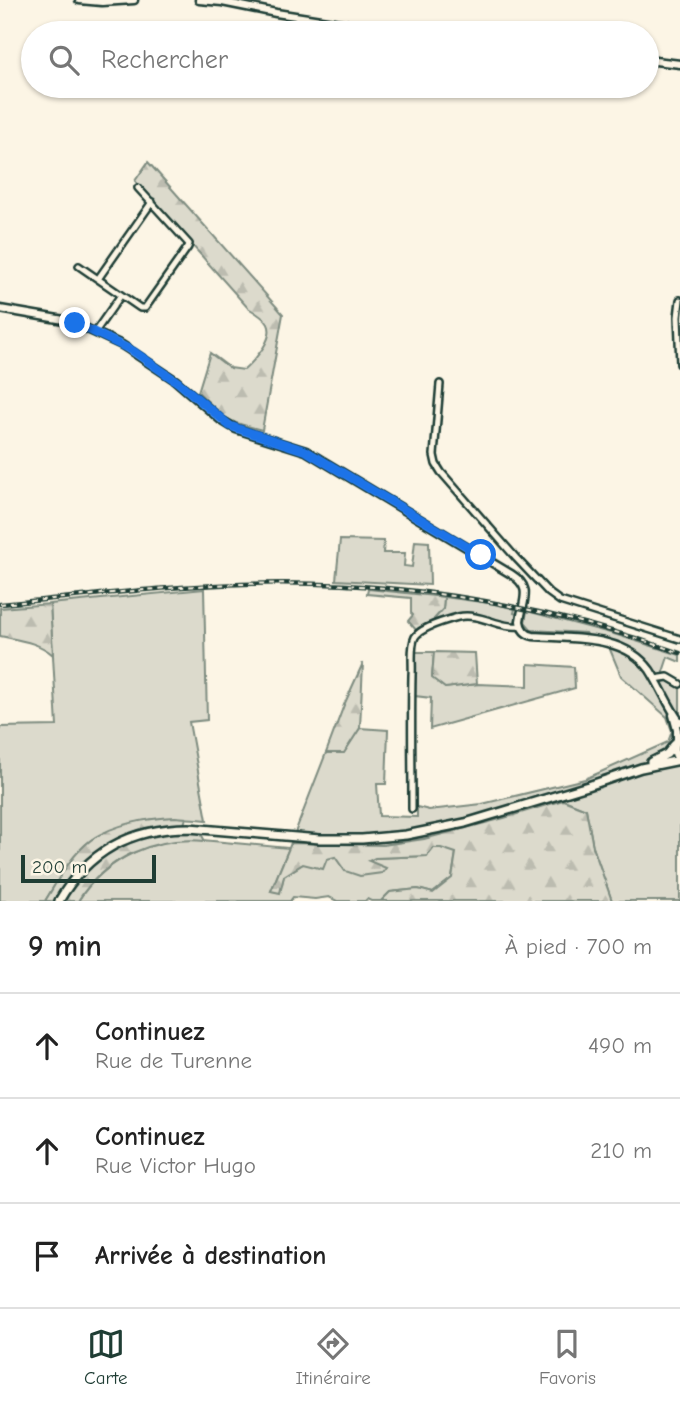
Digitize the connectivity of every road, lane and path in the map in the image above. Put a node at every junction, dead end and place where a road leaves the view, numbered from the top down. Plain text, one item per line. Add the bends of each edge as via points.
1 (79, 0) edge
2 (134, 0) edge
3 (199, 0) edge
4 (327, 21) edge
5 (659, 61) edge
6 (680, 64) edge
7 (138, 188) dead end
8 (152, 202) junction
9 (79, 266) dead end
10 (98, 279) junction
11 (121, 295) junction
12 (680, 299) edge
13 (0, 309) edge
14 (95, 332) junction
15 (680, 364) edge
16 (440, 384) dead end
17 (535, 579) junction
18 (524, 585) junction
19 (521, 626) junction
20 (680, 639) edge
21 (655, 680) junction
22 (680, 684) edge
23 (671, 710) junction
24 (680, 722) edge
25 (677, 740) edge
26 (680, 761) edge
27 (641, 768) junction
28 (412, 809) dead end
29 (59, 901) edge

1 - 2 street
3 - 4 street
5 - 6 street
7 - 8 street
8 - 10 street
8 - 11 street via 189,245 145,308
9 - 10 street
10 - 11 street
11 - 14 street
12 - 15 street
13 - 14 street via 61,319
14 - 18 street via 133,351 233,428 314,455
16 - 17 street via 437,467
17 - 18 street
17 - 20 street via 563,603
18 - 19 street
19 - 21 street via 533,636 620,646 639,658
19 - 28 street via 464,616 414,638
21 - 22 street via 668,677
21 - 23 street
23 - 24 street
23 - 25 street
25 - 26 main road
25 - 27 main road via 667,754
26 - 27 main road
27 - 29 main road via 482,818 397,836 320,839 189,828 147,832 97,856 77,874

